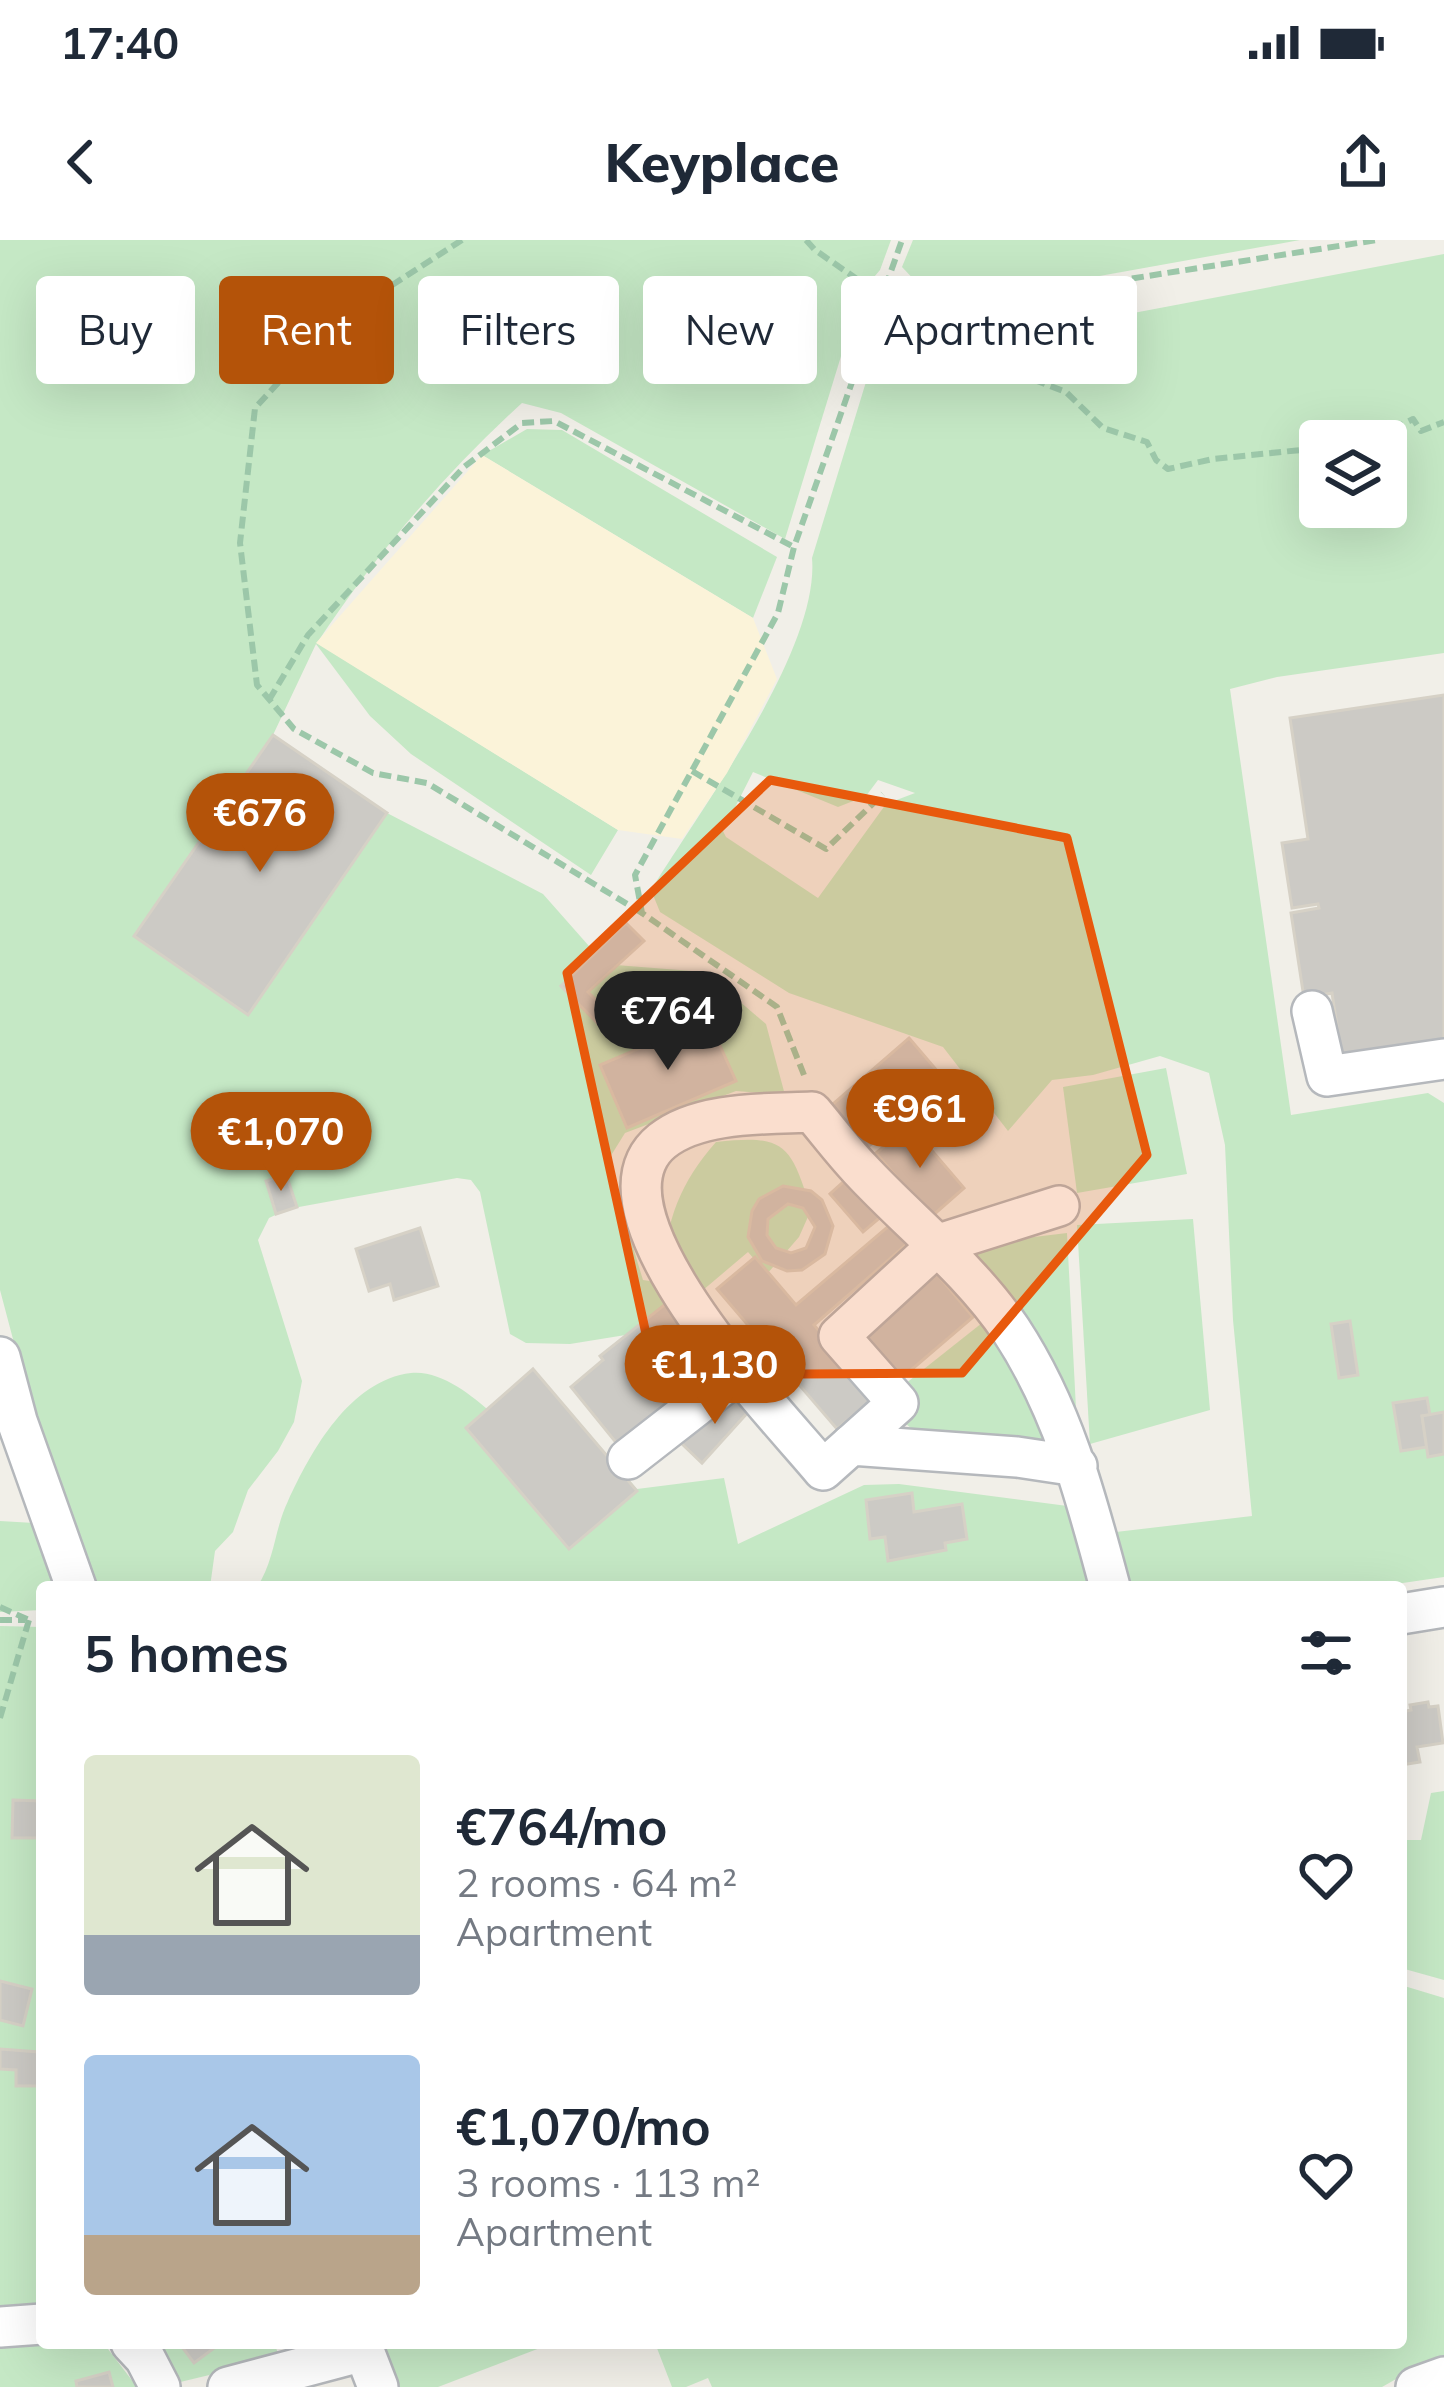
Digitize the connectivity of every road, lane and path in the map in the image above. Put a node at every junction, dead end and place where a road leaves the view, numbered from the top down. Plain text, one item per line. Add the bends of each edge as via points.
1 (462, 240) edge
2 (806, 240) edge
3 (902, 240) edge
4 (1377, 240) edge
5 (853, 276) edge
6 (888, 276) edge
7 (1137, 278) edge
8 (850, 384) edge
9 (1045, 384) edge
10 (1407, 422) edge
11 (1444, 422) edge
12 (1299, 450) edge
13 (794, 547) junction
14 (269, 700) junction
15 (692, 771) junction
16 (883, 794) dead end
17 (642, 913) junction
18 (1312, 1011) dead end
19 (1444, 1059) edge
20 (812, 1112) junction
21 (1059, 1205) dead end
22 (938, 1244) junction
23 (0, 1357) edge
24 (741, 1372) junction
25 (850, 1445) junction
26 (628, 1459) dead end
27 (1077, 1466) junction
28 (74, 1581) edge
29 (1109, 1581) edge
30 (0, 1607) edge
31 (1444, 1607) edge
32 (1407, 1612) edge
33 (0, 1620) edge
34 (29, 1620) junction
35 (0, 1718) edge
36 (36, 2324) edge
37 (0, 2327) edge
38 (137, 2349) edge
39 (368, 2360) edge
40 (1444, 2377) edge
41 (160, 2387) edge
42 (228, 2387) edge
43 (1416, 2387) edge

1 - 14 path via 332,324 255,408 240,543 256,685
2 - 5 path
3 - 6 path
4 - 7 path
8 - 13 path
9 - 12 path via 1066,392 1103,428 1147,442 1168,469
10 - 11 path via 1420,431
13 - 14 path via 554,421 522,423 464,467 308,635
13 - 15 path via 778,613
14 - 17 path via 294,729 373,773 427,783
15 - 16 path via 826,849
15 - 17 path via 635,875
17 - 20 path via 777,1007
18 - 19 street via 1327,1076
20 - 22 street
20 - 24 street via 726,1115 664,1139 645,1160 648,1230 694,1316
21 - 22 street
22 - 25 street via 838,1336 898,1403
22 - 27 street via 1009,1328
23 - 28 street
24 - 25 street via 823,1470
24 - 26 street
25 - 27 street
27 - 29 street
30 - 34 path
31 - 32 street
33 - 34 path
34 - 35 path
36 - 37 street
38 - 41 street
39 - 42 street
40 - 43 street

